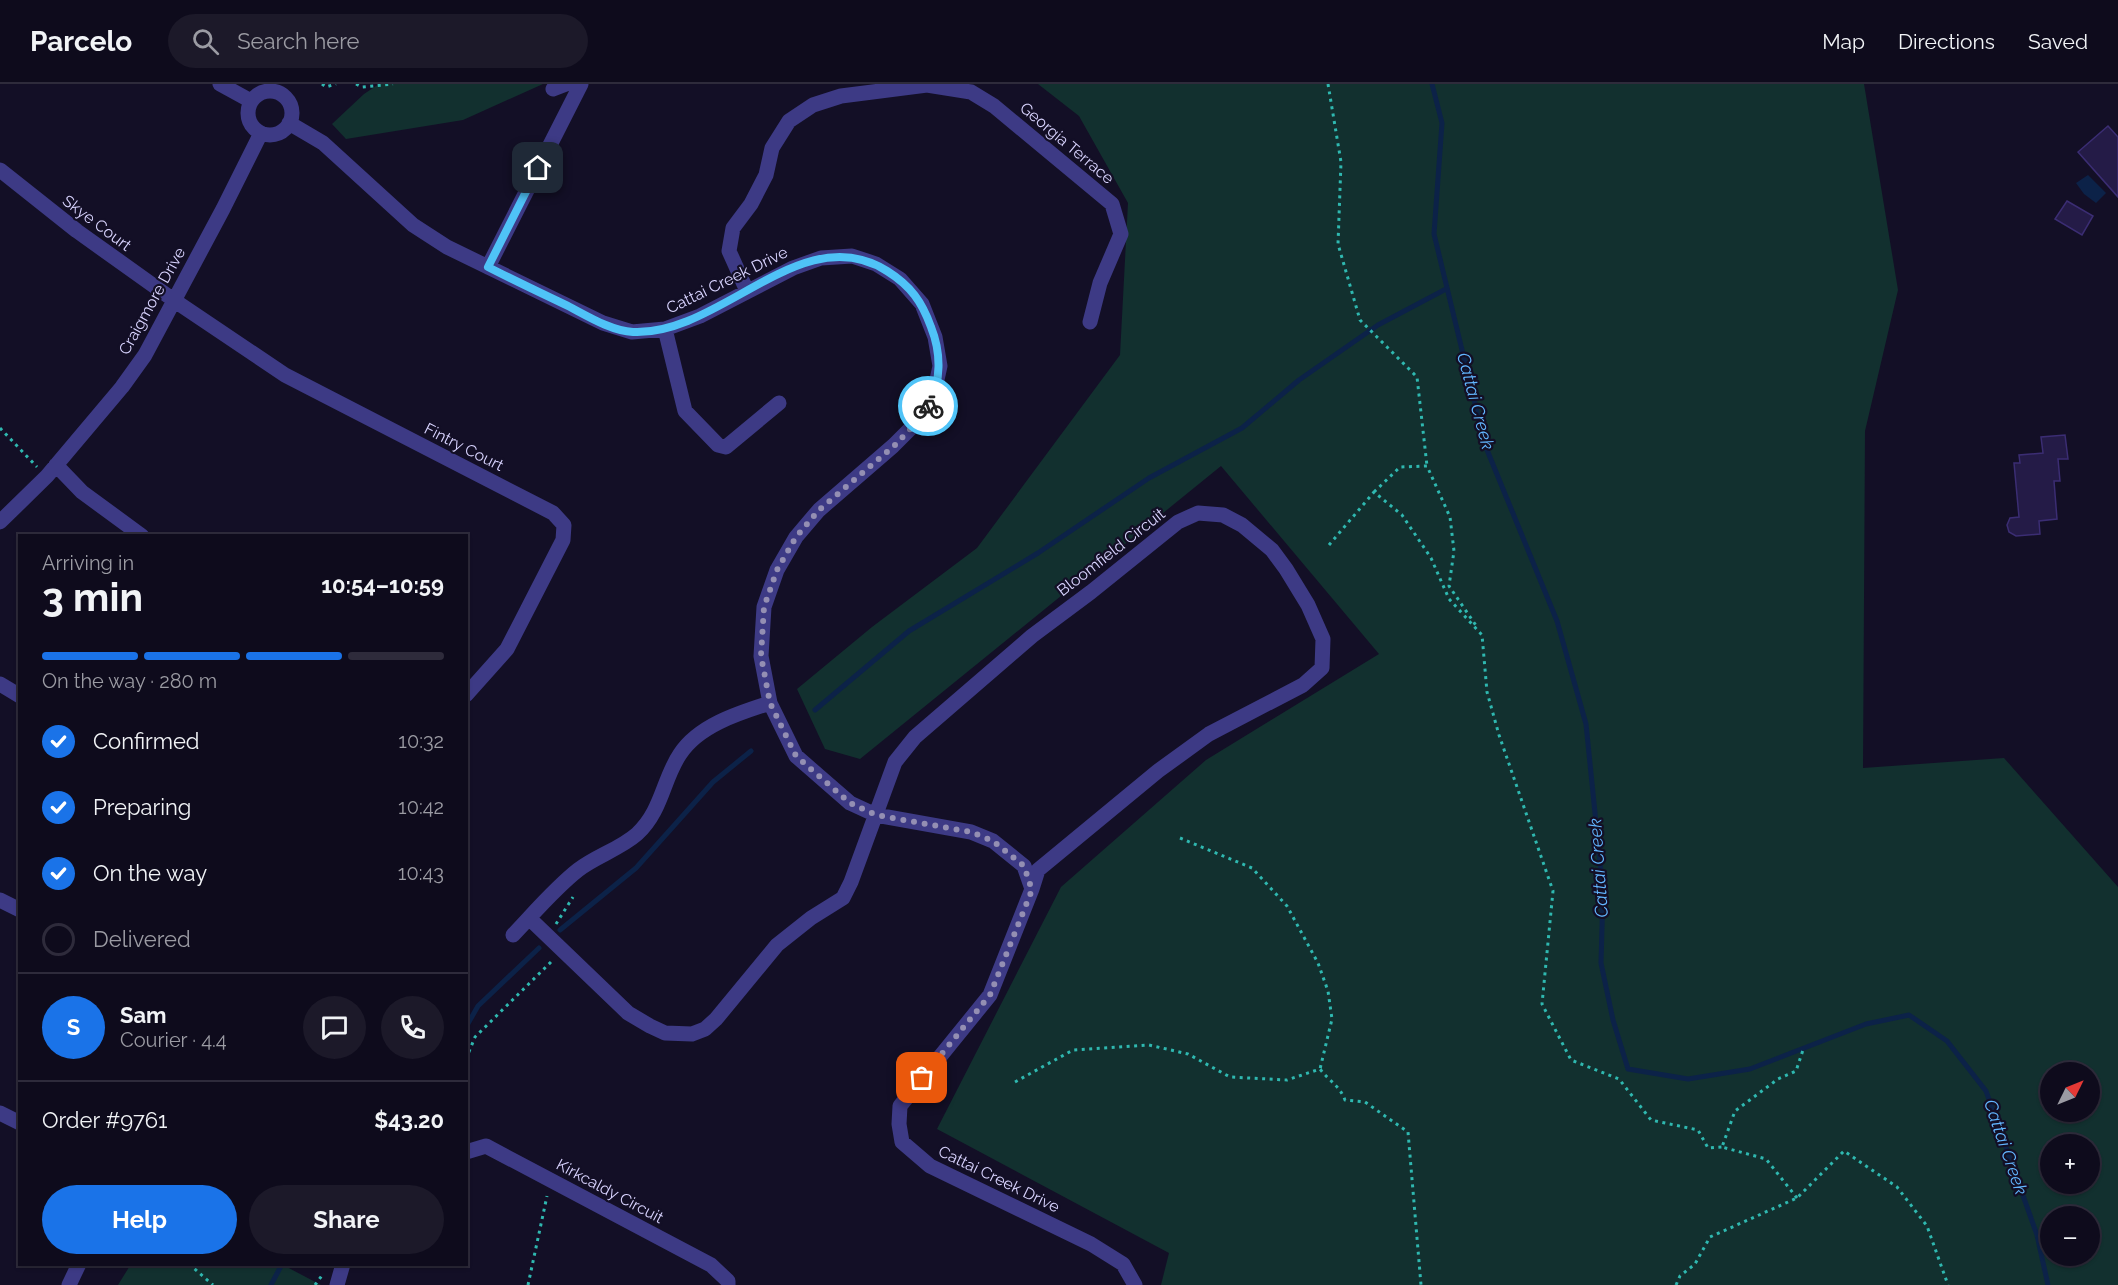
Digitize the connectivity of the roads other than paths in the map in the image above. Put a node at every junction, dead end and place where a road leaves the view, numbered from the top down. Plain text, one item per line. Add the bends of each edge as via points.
1 (220, 84) edge
2 (581, 84) edge
3 (283, 89) edge
4 (250, 101) junction
5 (289, 123) junction
6 (261, 133) junction
7 (0, 170) edge
8 (488, 267) junction
9 (747, 291) junction
10 (175, 301) junction
11 (1090, 322) dead end
12 (665, 329) junction
13 (779, 403) dead end
14 (51, 471) junction
15 (0, 522) edge
16 (139, 534) edge
17 (0, 684) edge
18 (468, 693) edge
19 (18, 695) edge
20 (770, 703) junction
21 (876, 815) junction
22 (1032, 890) junction
23 (0, 900) edge
24 (18, 909) edge
25 (529, 918) junction
26 (513, 935) dead end
27 (0, 1113) edge
28 (18, 1122) edge
29 (468, 1151) edge
30 (78, 1266) edge
31 (342, 1266) edge
32 (69, 1285) edge
33 (337, 1285) edge
34 (728, 1285) edge
35 (1135, 1285) edge

1 - 4 street
2 - 8 street
3 - 4 street via 265,91
3 - 5 street via 292,109
4 - 6 street via 247,116
5 - 6 street via 273,135
5 - 8 street, Cattai Creek Drive via 322,142 413,225
6 - 10 street, Craigmore Drive
7 - 10 street, Skye Court
8 - 12 street, Cattai Creek Drive via 603,323 632,332
9 - 11 street, Georgia Terrace via 729,251 733,228 751,204 766,175 772,148 789,121 813,105 841,96 927,85 971,92 994,106 1112,204 1121,234 1100,283
9 - 12 street, Cattai Creek Drive
9 - 20 street, Cattai Creek Drive via 821,258 852,256 876,264 900,279 922,304 935,337 940,366 933,398 918,421 819,510 796,537 777,570 764,607 761,656
10 - 14 street, Craigmore Drive via 139,363
10 - 18 street, Fintry Court via 285,375 553,513 564,525 563,540 507,649
12 - 13 street via 685,411 718,446 726,447
14 - 15 street, Craigmore Drive
14 - 16 street
17 - 19 street
20 - 21 street, Cattai Creek Drive via 796,756 850,803
20 - 25 street via 698,735 680,754 653,816 637,834 577,871
21 - 22 street, Cattai Creek Drive via 971,832 993,841 1024,866
21 - 22 street, Bloomfield Circuit via 895,762 915,737 1032,636 1178,522 1198,513 1223,515 1242,525 1272,550 1308,605 1323,639 1322,668 1303,684 1209,734 1158,771 1038,870
21 - 25 street via 843,898 777,945 728,1006 705,1029 692,1034 665,1033 628,1013
22 - 35 street, Cattai Creek Drive via 990,995 900,1106 902,1142 930,1166 1091,1244 1123,1264
23 - 24 street
25 - 26 street
27 - 28 street
29 - 34 street, Kirkcaldy Circuit via 486,1146 711,1265
30 - 32 street
31 - 33 street

